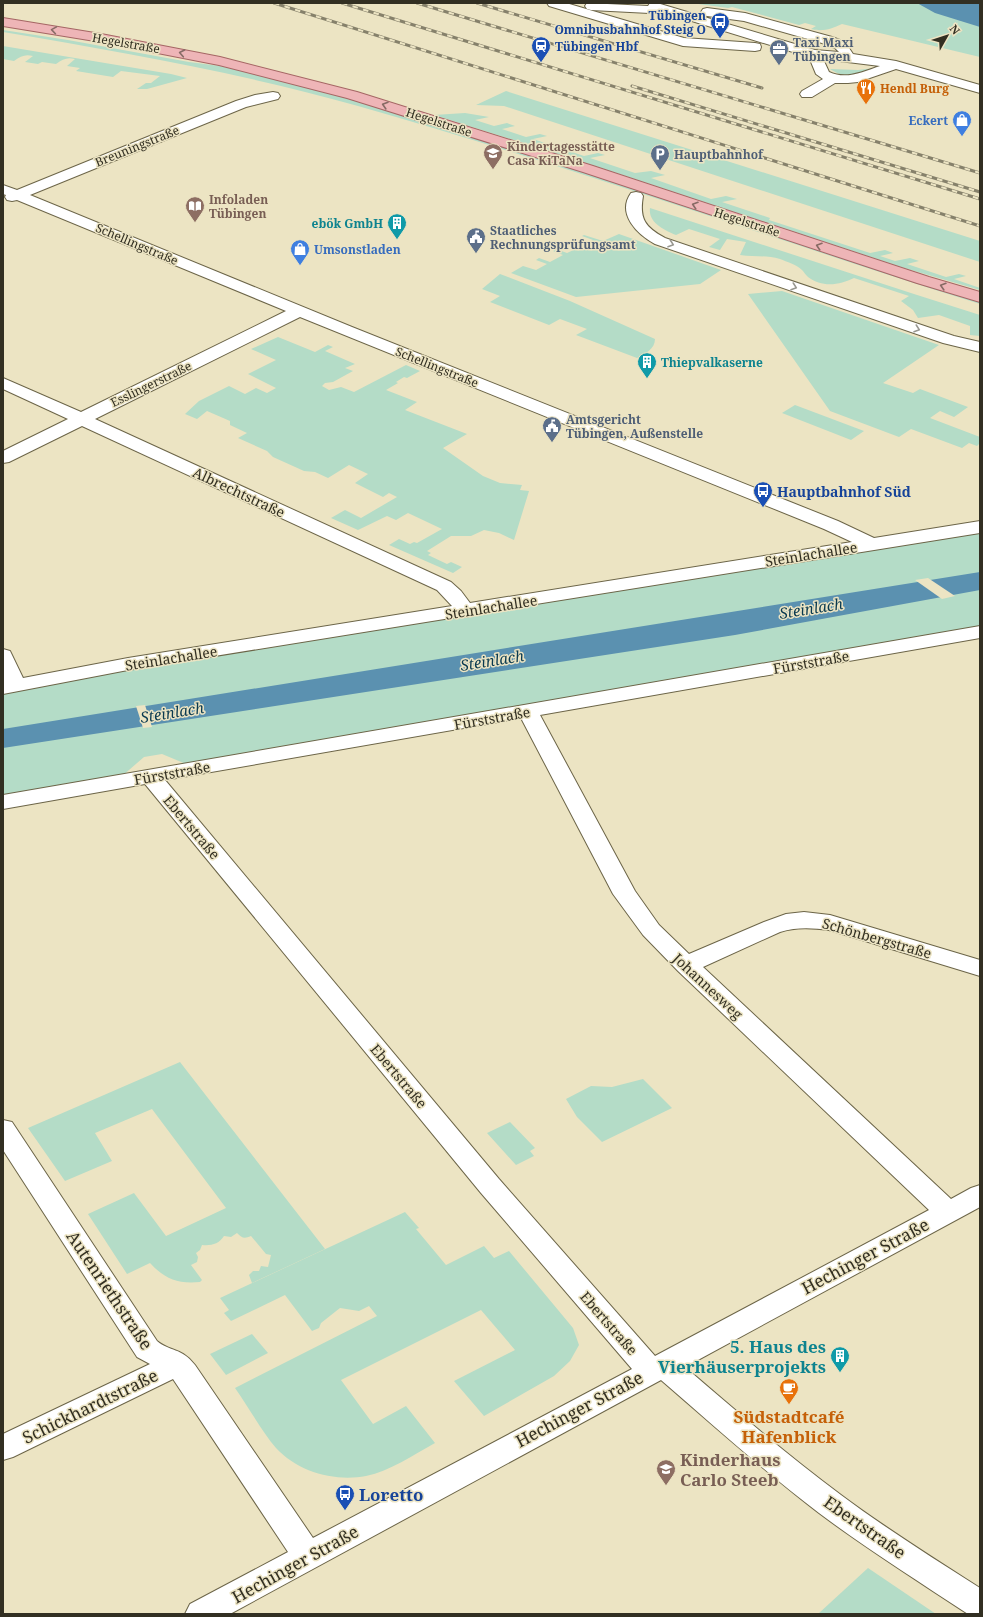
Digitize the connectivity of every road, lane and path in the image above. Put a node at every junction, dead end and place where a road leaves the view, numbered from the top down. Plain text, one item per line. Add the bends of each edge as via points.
1 (553, 3) edge
2 (638, 3) edge
3 (654, 6) junction
4 (667, 11) junction
5 (586, 13) junction
6 (698, 16) junction
7 (3, 22) edge
8 (614, 22) junction
9 (729, 29) junction
10 (644, 31) junction
11 (760, 38) junction
12 (840, 45) junction
13 (802, 46) junction
14 (815, 57) junction
15 (849, 57) junction
16 (135, 58) dead end
17 (148, 60) dead end
18 (896, 65) junction
19 (832, 79) junction
20 (262, 85) dead end
21 (980, 89) edge
22 (807, 94) dead end
23 (273, 96) dead end
24 (3, 189) edge
25 (18, 195) junction
26 (636, 196) junction
27 (3, 201) edge
28 (980, 297) edge
29 (980, 309) edge
30 (299, 311) junction
31 (980, 347) edge
32 (3, 383) edge
33 (30, 396) junction
34 (13, 404) dead end
35 (80, 419) junction
36 (3, 458) edge
37 (980, 527) edge
38 (870, 544) junction
39 (466, 611) junction
40 (980, 632) edge
41 (3, 655) edge
42 (9, 687) edge
43 (528, 712) junction
44 (151, 777) junction
45 (3, 802) edge
46 (686, 965) junction
47 (980, 968) edge
48 (3, 1129) edge
49 (980, 1195) edge
50 (948, 1212) junction
51 (177, 1364) junction
52 (657, 1368) junction
53 (3, 1448) edge
54 (308, 1556) junction
55 (980, 1605) edge
56 (201, 1614) edge

1 - 4 street
1 - 5 street
2 - 3 street
3 - 4 street
3 - 6 street
4 - 6 street
5 - 6 street
5 - 8 street
6 - 9 street
6 - 12 street via 745,17
6 - 13 street
28 -> 7 main road, Hegelstraße via 352,95 220,61
8 - 9 street
8 - 10 street
9 - 11 street
10 - 11 street
10 - 13 street via 683,42
11 - 13 street
12 - 14 street via 824,48
12 - 15 street
12 - 18 street via 865,48
13 - 14 street
14 - 15 street
14 - 18 street via 827,65 841,68
14 - 19 street via 820,71
15 - 18 street
16 - 17 main road, Hegelstraße
18 - 19 street via 850,80
18 - 21 street
19 - 22 street
20 - 26 main road, Hegelstraße via 340,105
23 - 25 street, Breuningstraße via 241,104
24 - 25 street, Schellingstraße
25 - 27 street, Breuningstraße
25 - 30 street, Schellingstraße
26 - 29 main road, Hegelstraße
26 -> 31 street via 634,205 638,225 646,233 660,240 949,340
30 - 35 street, Esslingerstraße
30 - 38 street, Schellingstraße via 831,525
32 - 33 street, Albrechtstraße
33 - 34 street
33 - 35 street, Albrechtstraße
35 - 36 street, Esslingerstraße
35 - 39 street, Albrechtstraße via 444,586
37 - 38 street, Steinlachallee
38 - 39 street, Steinlachallee
39 - 42 street, Steinlachallee via 128,664
40 - 43 street, Fürststraße
41 - 42 street
43 - 44 street, Fürststraße
43 - 46 street, Johannesweg via 625,894 651,930
44 - 45 street, Fürststraße
44 - 52 street, Ebertstraße via 490,1186
46 - 47 street, Schönbergstraße via 772,927 804,920 830,923
46 - 50 street, Johannesweg
48 - 51 street, Autenriethstraße via 147,1349 152,1354 170,1359
49 - 50 street, Hechinger Straße
50 - 52 street, Hechinger Straße
51 - 53 street, Schickhardtstraße
51 - 54 street, Autenriethstraße via 183,1369
52 - 54 street, Hechinger Straße
52 - 55 street, Ebertstraße via 830,1504
54 - 56 street, Hechinger Straße

